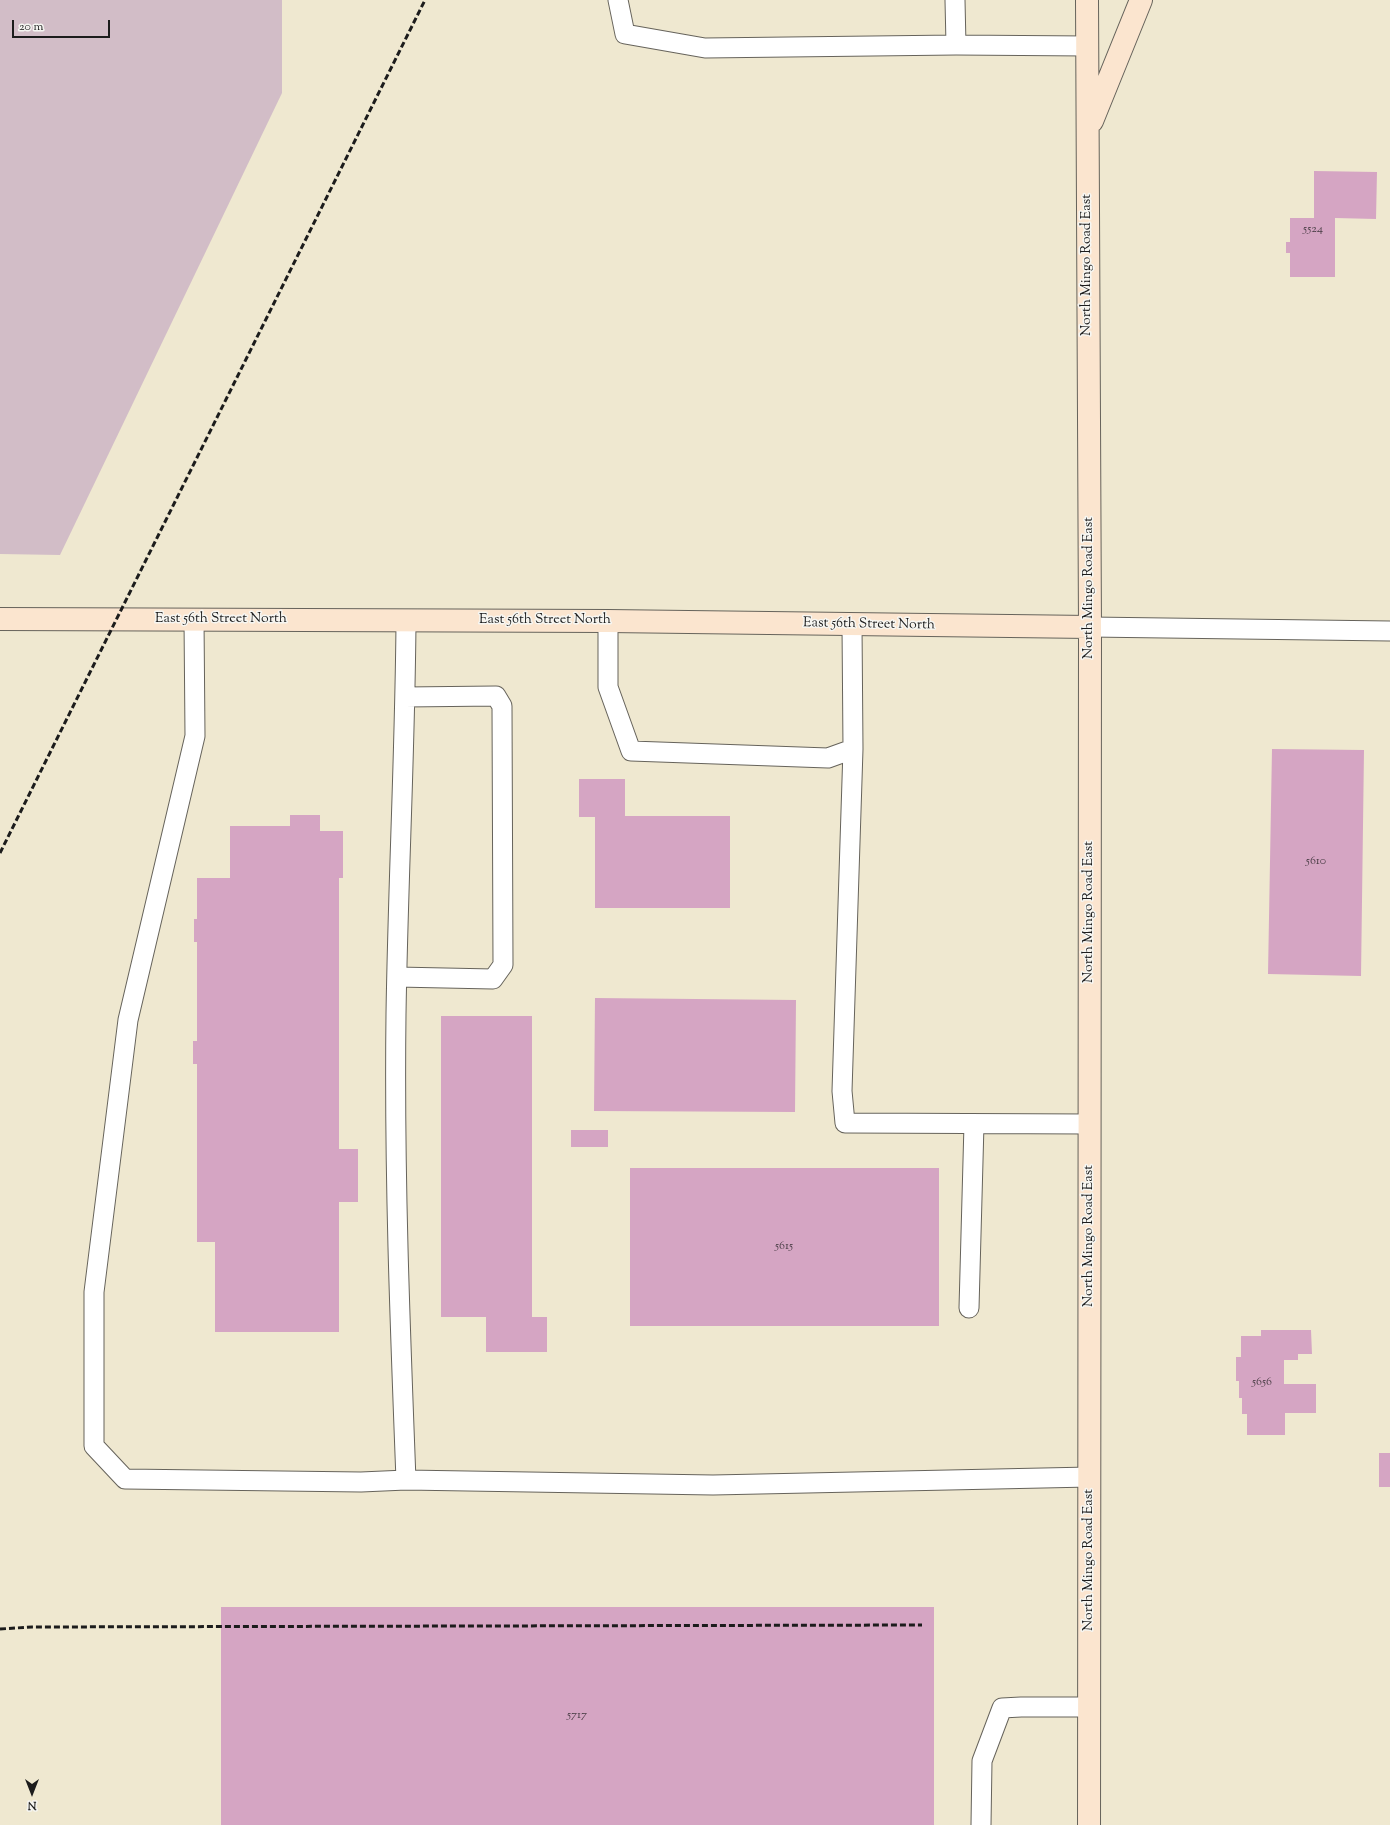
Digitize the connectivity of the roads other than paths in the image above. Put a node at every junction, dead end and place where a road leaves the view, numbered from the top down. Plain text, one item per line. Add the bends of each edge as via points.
1 (618, 0) edge
2 (955, 0) edge
3 (1088, 0) edge
4 (1141, 0) edge
5 (956, 45) junction
6 (1087, 46) junction
7 (1087, 134) junction
8 (0, 619) edge
9 (194, 619) junction
10 (608, 621) junction
11 (406, 622) junction
12 (852, 625) junction
13 (1090, 627) junction
14 (1390, 631) edge
15 (405, 697) junction
16 (853, 749) junction
17 (397, 977) junction
18 (974, 1124) junction
19 (1090, 1124) junction
20 (969, 1308) dead end
21 (1090, 1477) junction
22 (406, 1480) junction
23 (1090, 1707) junction
24 (981, 1825) edge
25 (1090, 1825) edge

1 - 5 lane via 625,34 705,48
2 - 5 lane
3 - 6 street, North Mingo Road East
4 - 7 street
5 - 6 lane
6 - 7 street, North Mingo Road East
7 - 13 street, North Mingo Road East
8 - 9 street, East 56th Street North
9 - 11 street, East 56th Street North
9 - 22 lane via 195,736 128,1020 94,1292 94,1446 125,1479 361,1482
10 - 11 street, East 56th Street North
10 - 12 street, East 56th Street North
10 - 16 lane via 608,686 631,751 828,758
11 - 15 lane
12 - 13 street, East 56th Street North
12 - 16 lane
13 - 14 lane
13 - 19 street, North Mingo Road East
15 - 17 lane
15 - 17 lane via 496,696 502,706 503,965 493,979
16 - 18 lane via 842,1091 845,1123
17 - 22 lane via 399,1297
18 - 19 lane
18 - 20 lane
19 - 21 street, North Mingo Road East
21 - 22 lane via 713,1485
21 - 23 street, North Mingo Road East
23 - 24 lane via 1002,1708 982,1761
23 - 25 street, North Mingo Road East

